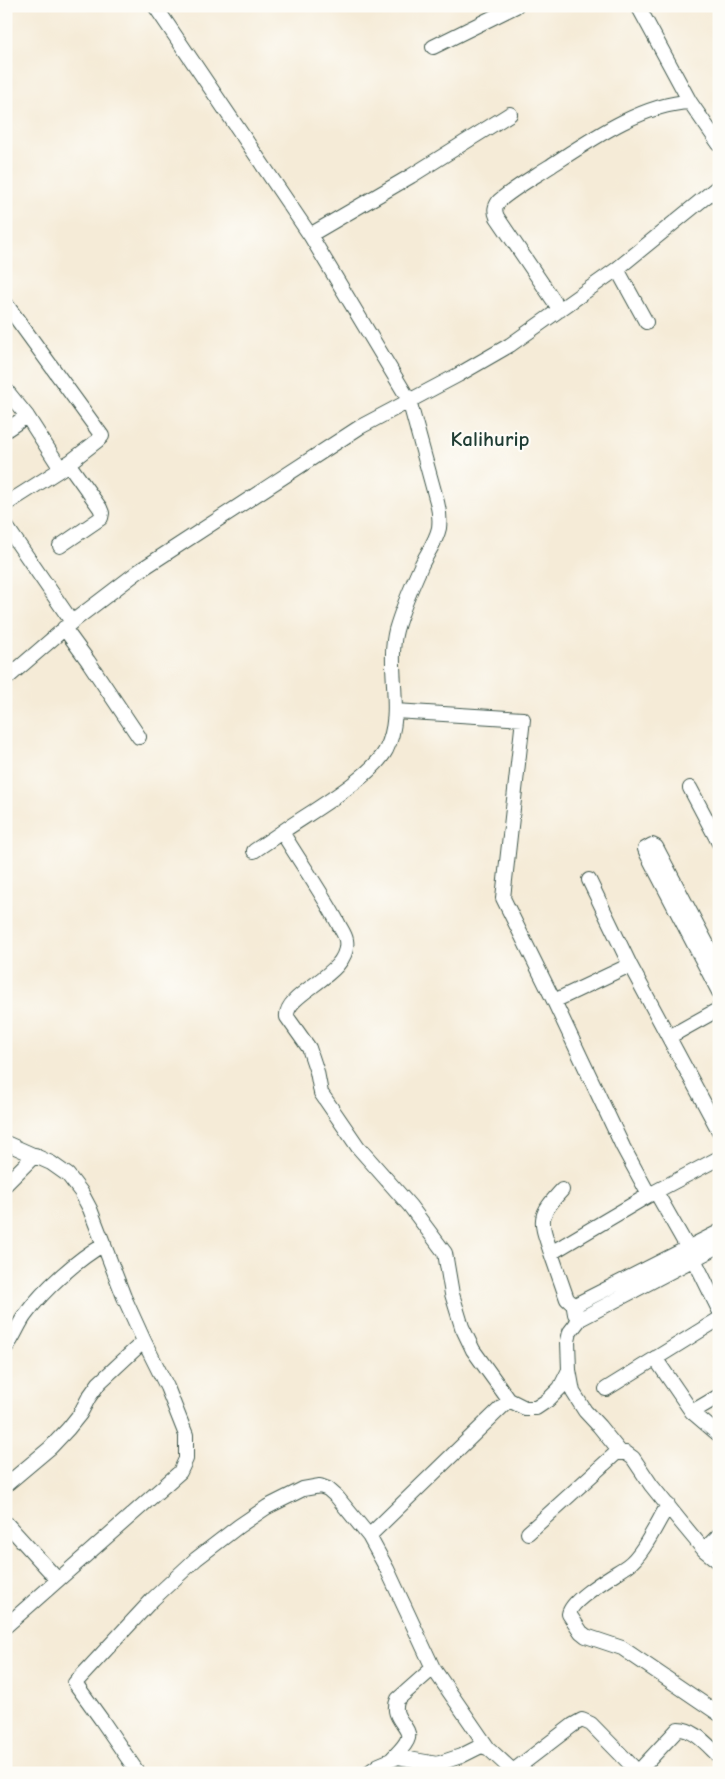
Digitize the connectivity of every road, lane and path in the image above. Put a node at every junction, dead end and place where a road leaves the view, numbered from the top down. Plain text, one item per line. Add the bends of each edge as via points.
1 (156, 6) edge
2 (516, 6) edge
3 (638, 6) edge
4 (434, 47) dead end
5 (690, 102) junction
6 (510, 114) dead end
7 (719, 144) edge
8 (719, 186) edge
9 (310, 235) junction
10 (617, 269) junction
11 (6, 304) edge
12 (560, 310) junction
13 (646, 322) dead end
14 (6, 390) edge
15 (409, 400) junction
16 (26, 416) junction
17 (6, 430) edge
18 (64, 466) junction
19 (6, 504) edge
20 (7, 530) edge
21 (60, 546) dead end
22 (68, 625) junction
23 (7, 676) edge
24 (395, 711) junction
25 (139, 737) dead end
26 (690, 788) dead end
27 (282, 832) junction
28 (719, 843) edge
29 (254, 851) dead end
30 (589, 880) dead end
31 (687, 921) junction
32 (630, 965) junction
33 (719, 967) edge
34 (719, 992) edge
35 (554, 1001) junction
36 (719, 1009) edge
37 (669, 1037) junction
38 (719, 1131) edge
39 (6, 1143) edge
40 (35, 1155) junction
41 (719, 1158) edge
42 (6, 1184) edge
43 (562, 1190) dead end
44 (652, 1193) junction
45 (719, 1232) edge
46 (104, 1244) junction
47 (719, 1246) edge
48 (551, 1253) junction
49 (691, 1253) junction
50 (719, 1310) edge
51 (578, 1313) junction
52 (719, 1319) edge
53 (144, 1341) junction
54 (6, 1347) edge
55 (655, 1358) junction
56 (569, 1370) junction
57 (606, 1389) dead end
58 (719, 1396) edge
59 (509, 1400) junction
60 (692, 1412) junction
61 (719, 1435) edge
62 (620, 1452) junction
63 (6, 1485) edge
64 (668, 1505) junction
65 (6, 1523) edge
66 (528, 1533) dead end
67 (719, 1535) edge
68 (369, 1536) junction
69 (704, 1550) junction
70 (719, 1562) edge
71 (58, 1580) junction
72 (6, 1626) edge
73 (433, 1668) junction
74 (719, 1714) edge
75 (488, 1748) junction
76 (719, 1756) edge
77 (391, 1760) junction
78 (514, 1772) edge
79 (138, 1773) edge
80 (368, 1773) edge
81 (637, 1773) edge

1 - 9 street
2 - 4 street
3 - 5 street
5 - 7 street
5 - 12 street via 676,102 648,111 594,137 496,206 497,217
6 - 9 street
8 - 10 street
9 - 15 street
10 - 12 street
10 - 13 street
11 - 18 street via 102,436
12 - 15 street via 510,345
14 - 16 street
15 - 22 street via 360,427 204,528 139,571
15 - 24 street via 438,502 439,527 396,630 392,654
16 - 17 street
16 - 18 street
18 - 19 street
18 - 21 street via 102,513 101,518
20 - 22 street
22 - 23 street
22 - 25 street
24 - 27 street via 393,732 385,751 372,768
24 - 35 street via 523,719 503,898
26 - 28 street
27 - 29 street
27 - 59 street via 346,938 346,952 341,962 288,1008 287,1017 309,1048 321,1093 358,1147 410,1206 445,1253 462,1327 473,1350
30 - 32 street
31 - 31 street via 646,854 648,846 656,847
31 - 33 street
31 - 34 street
32 - 35 street
32 - 37 street
35 - 44 street via 624,1147
36 - 37 street
37 - 38 street
39 - 40 street
40 - 42 street
40 - 46 street via 68,1175 90,1209
41 - 44 street
43 - 48 street via 543,1214 543,1228
44 - 48 street
44 - 49 street
45 - 49 street
46 - 53 street
46 - 54 street via 66,1272 36,1302
47 - 49 street
48 - 51 street via 567,1299
49 - 50 street
49 - 51 street via 579,1303
51 - 56 street via 568,1341
52 - 55 street
53 - 63 street via 99,1384 80,1414 50,1448
53 - 71 street via 186,1436 186,1459 180,1472
55 - 57 street
55 - 60 street
56 - 59 street via 560,1388 536,1408 525,1408
56 - 62 street via 578,1402
58 - 60 street
59 - 68 street
60 - 61 street
62 - 64 street via 633,1458
62 - 66 street
64 - 69 street
64 - 74 street via 641,1552 630,1564 572,1606 569,1614 586,1636 622,1648
65 - 71 street
67 - 69 street
68 - 73 street
68 - 79 street via 328,1489 320,1486 303,1489 239,1526 196,1559 153,1599 75,1684
69 - 70 street
71 - 72 street
73 - 75 street
73 - 77 street via 394,1706 408,1739
75 - 77 street via 481,1746 437,1764 398,1757
75 - 78 street
76 - 81 street via 692,1732 678,1729
77 - 80 street
78 - 81 street via 582,1720 591,1724

